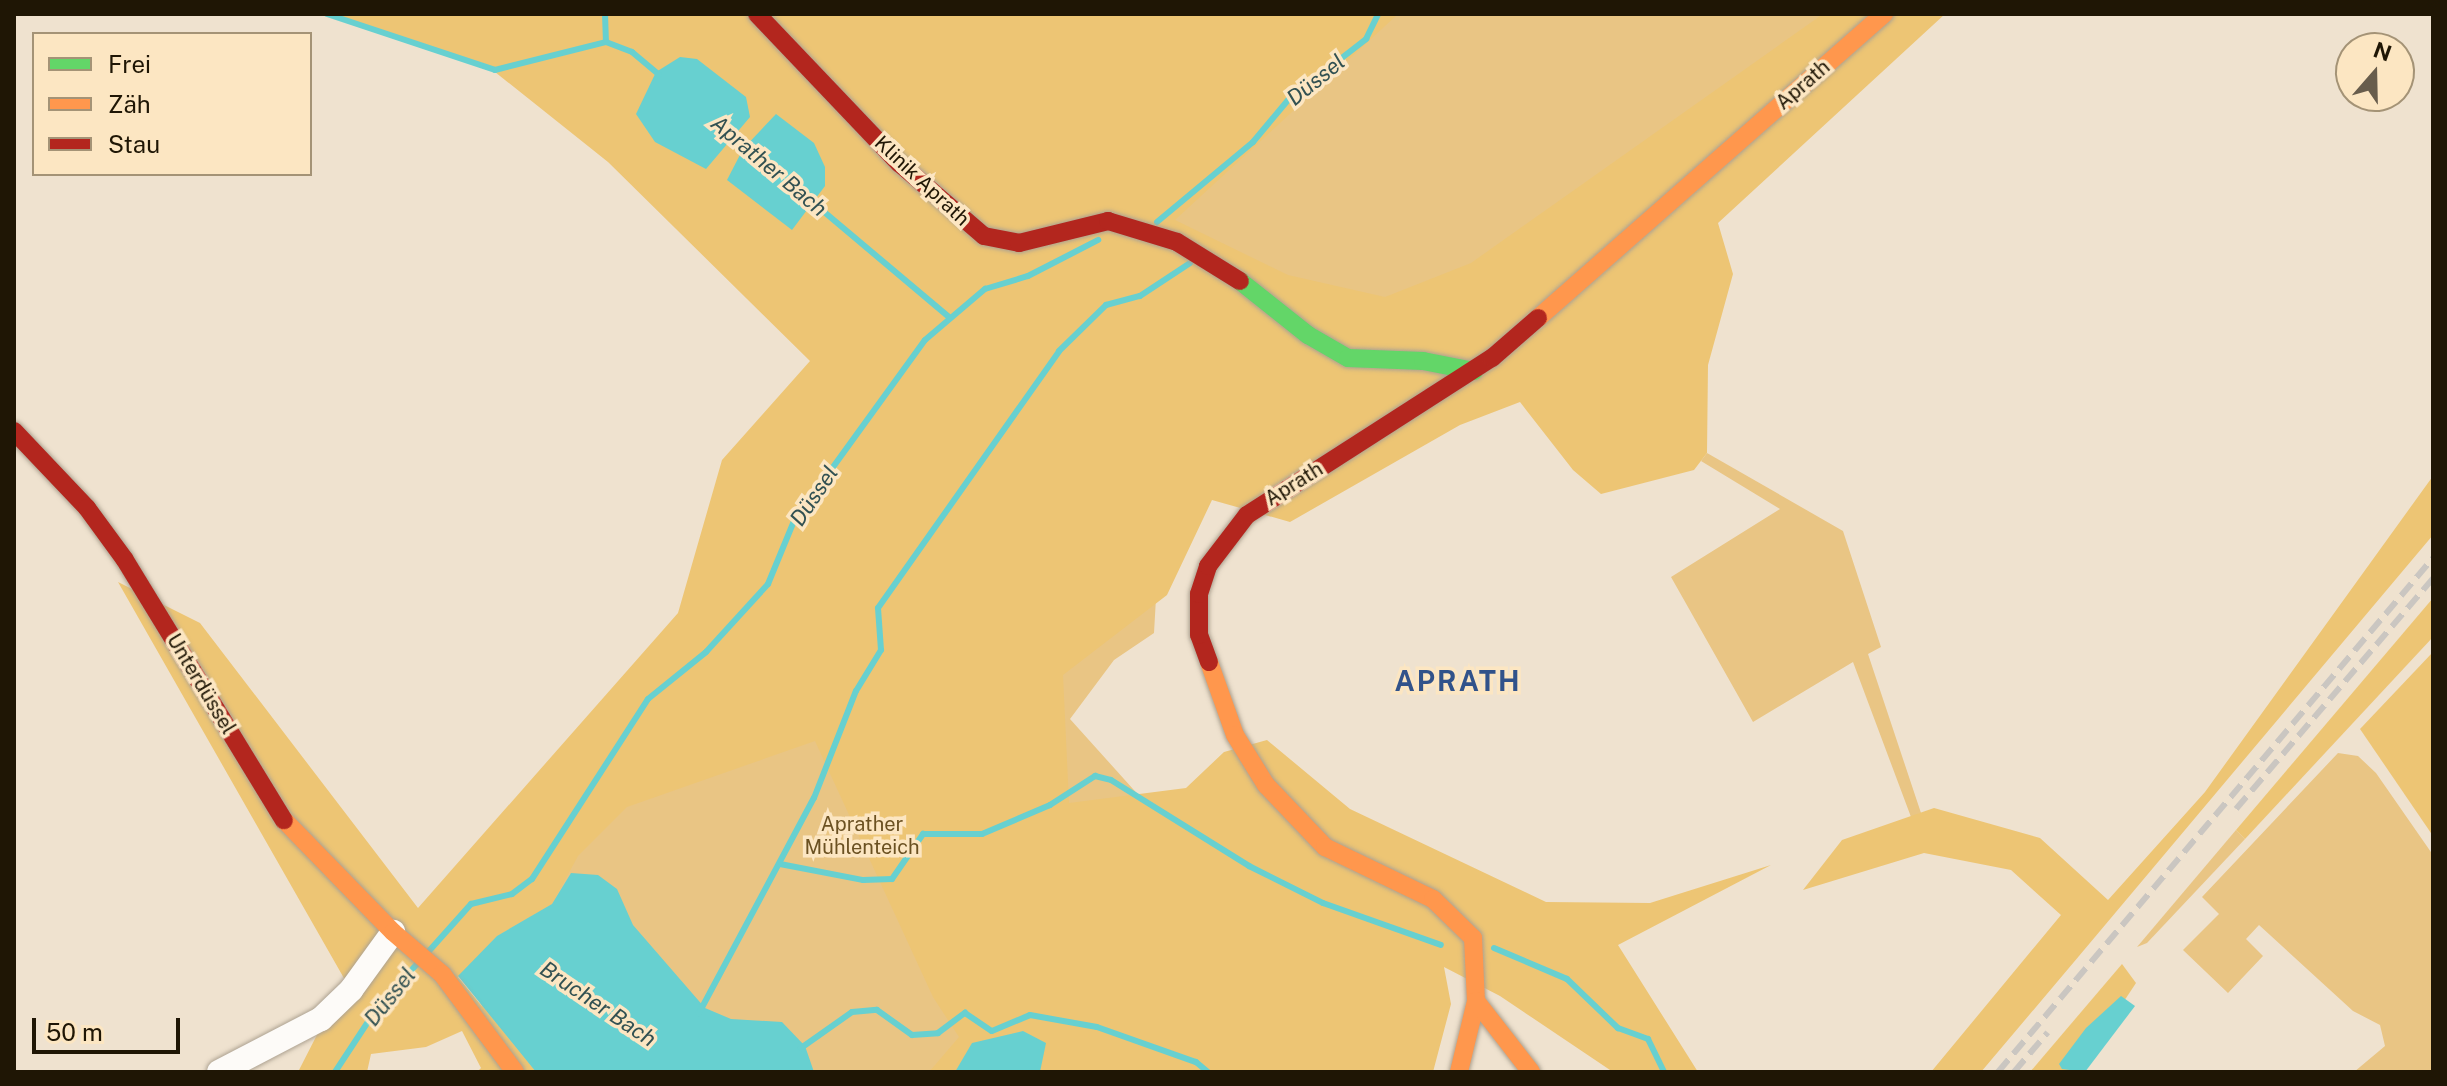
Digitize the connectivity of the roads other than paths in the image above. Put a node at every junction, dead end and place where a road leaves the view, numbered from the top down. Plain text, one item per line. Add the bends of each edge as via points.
1 (757, 14) edge
2 (1884, 14) edge
3 (1474, 371) junction
4 (14, 431) edge
5 (399, 937) junction
6 (1476, 1001) junction
7 (219, 1072) edge
8 (515, 1072) edge
9 (1459, 1072) edge
10 (1531, 1072) edge

1 - 3 street, Klinik Aprath via 899,163 973,230 1019,243 1108,221 1177,242 1261,294 1308,335 1348,358 1423,361
2 - 3 street, Aprath
3 - 6 street, Aprath via 1247,515 1208,566 1199,594 1199,635 1235,735 1266,785 1325,847 1433,899 1464,924 1478,961
4 - 5 street, Unterdüssel via 87,508 125,560 281,817
5 - 7 street via 321,1019
5 - 8 street, Unterdüssel via 442,974
6 - 9 street, Aprath
6 - 10 street

